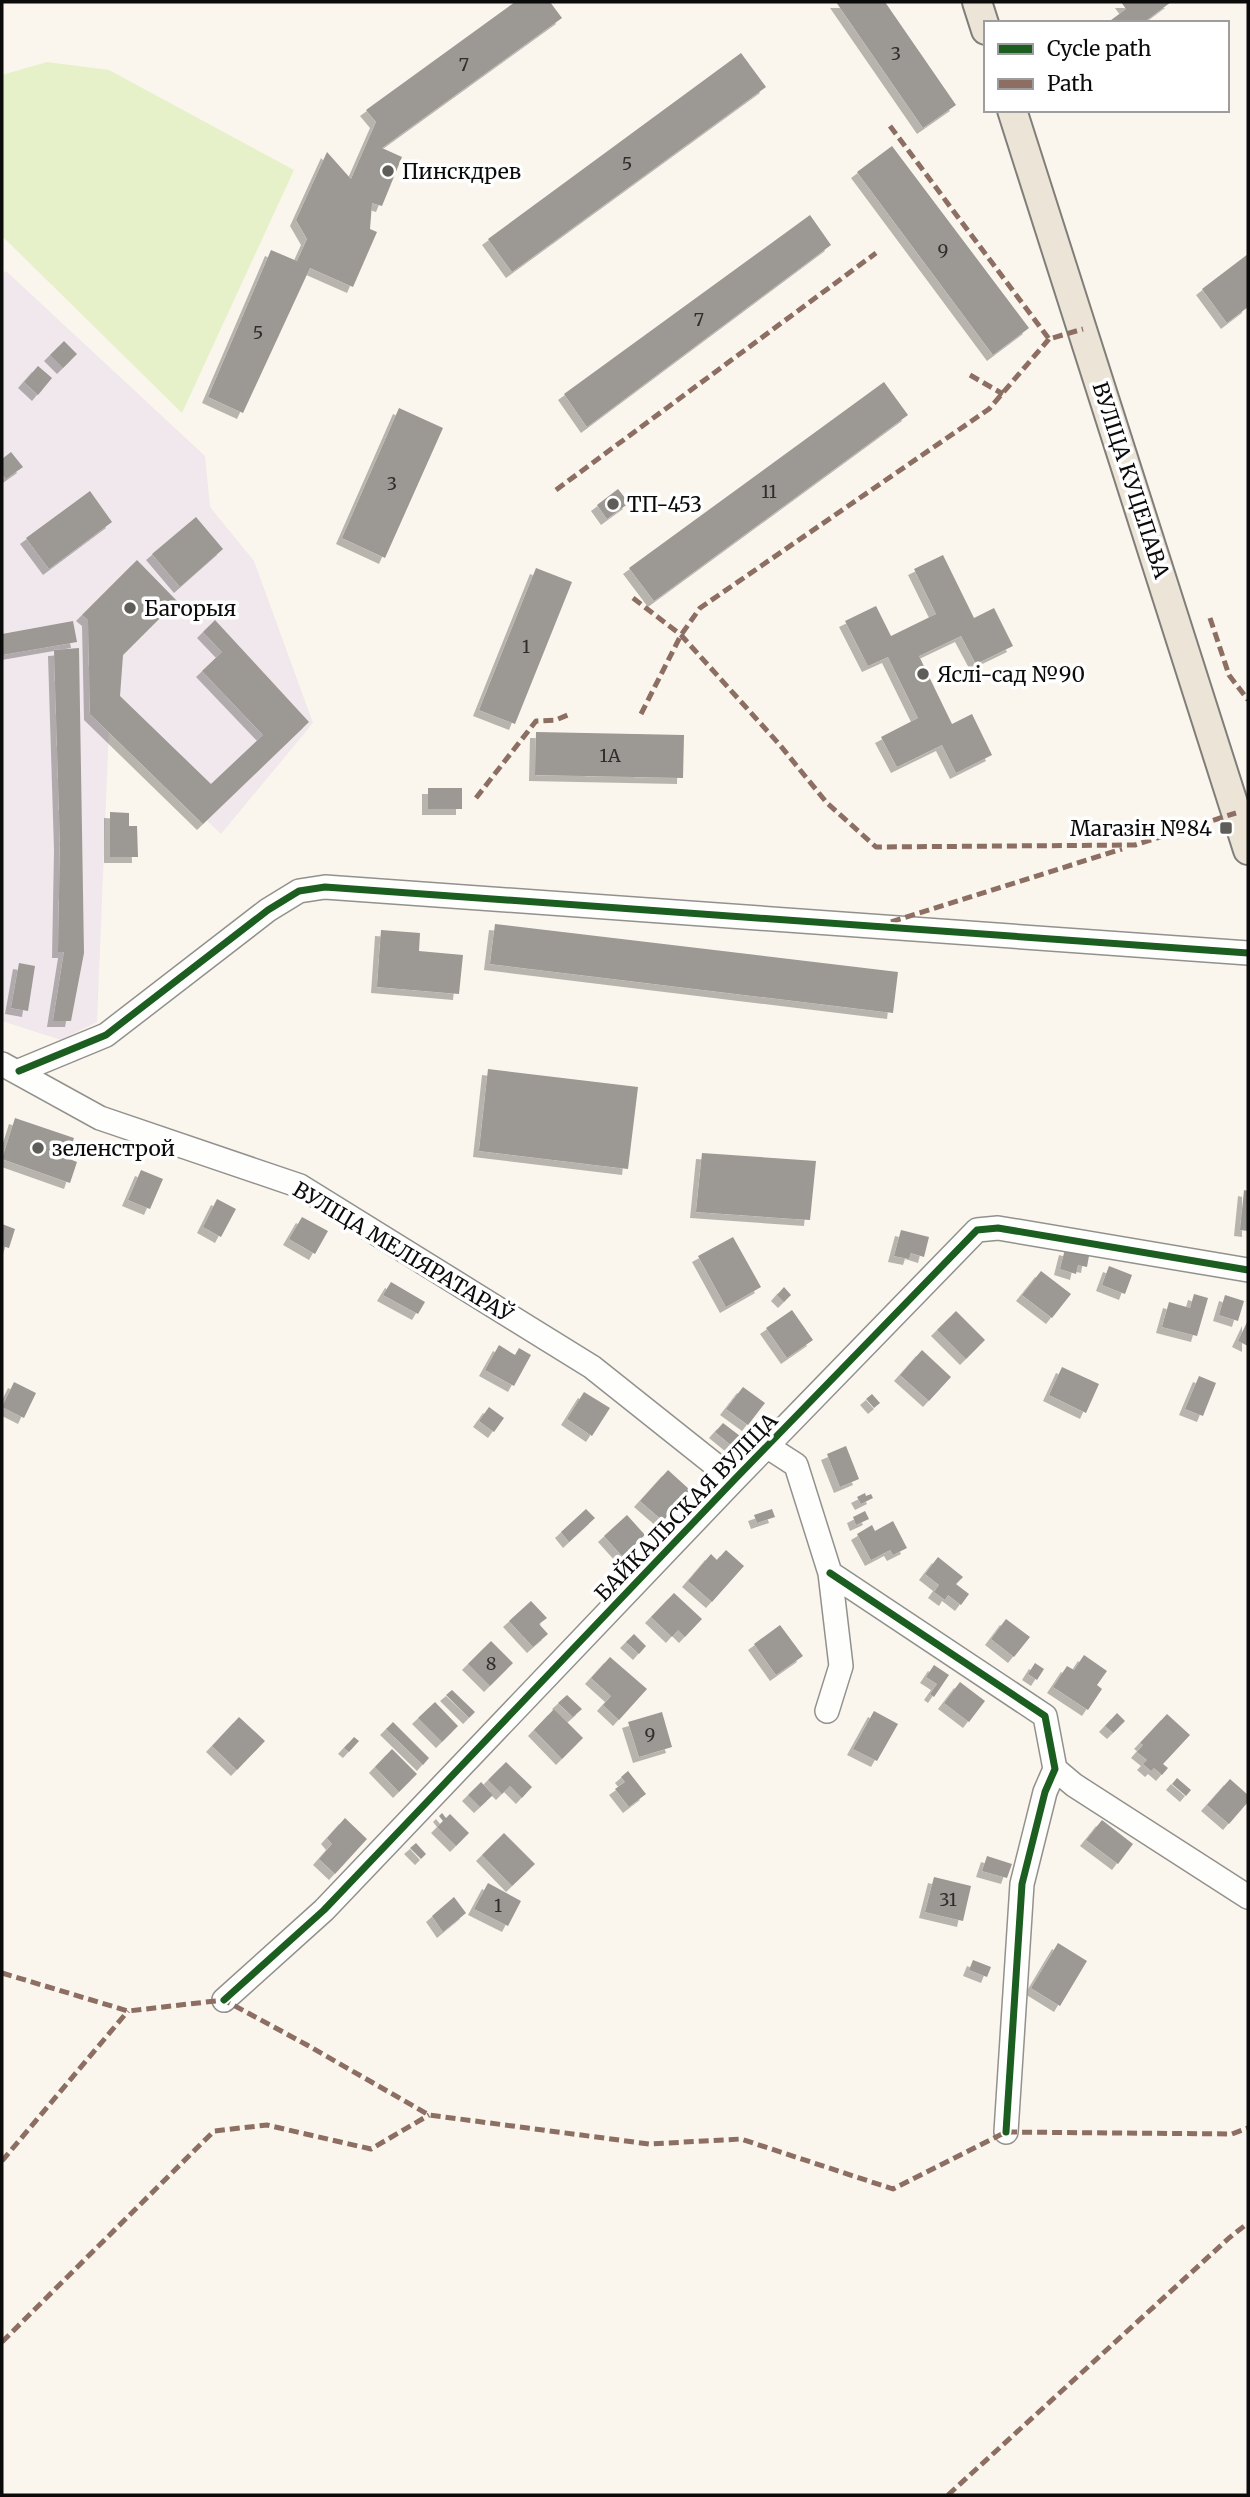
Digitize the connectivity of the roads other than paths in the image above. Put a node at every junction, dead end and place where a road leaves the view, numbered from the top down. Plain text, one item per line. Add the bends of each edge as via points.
1 (977, 2) edge
2 (984, 24) edge
3 (1013, 112) edge
4 (1248, 850) edge
5 (1248, 953) edge
6 (10, 1068) edge
7 (1248, 1270) edge
8 (768, 1447) junction
9 (734, 1480) junction
10 (830, 1573) junction
11 (827, 1711) dead end
12 (1055, 1769) junction
13 (1248, 1897) edge
14 (224, 2000) dead end
15 (1006, 2132) dead end

1 - 2 main road
3 - 4 main road, ВУЛІЦА КУЦЕПАВА
5 - 6 street via 325,887 299,891 268,910 106,1035
6 - 9 street, ВУЛІЦА МЕЛІЯРАТАРАЎ via 100,1118 300,1186 592,1367
7 - 8 street, БАЙКАЛЬСКАЯ ВУЛІЦА via 998,1228 977,1230
8 - 9 street, БАЙКАЛЬСКАЯ ВУЛІЦА
8 - 10 street via 796,1465
9 - 14 street, БАЙКАЛЬСКАЯ ВУЛІЦА via 324,1910
10 - 11 street via 841,1666
10 - 12 street via 1045,1716
12 - 13 street
12 - 15 street via 1022,1884

